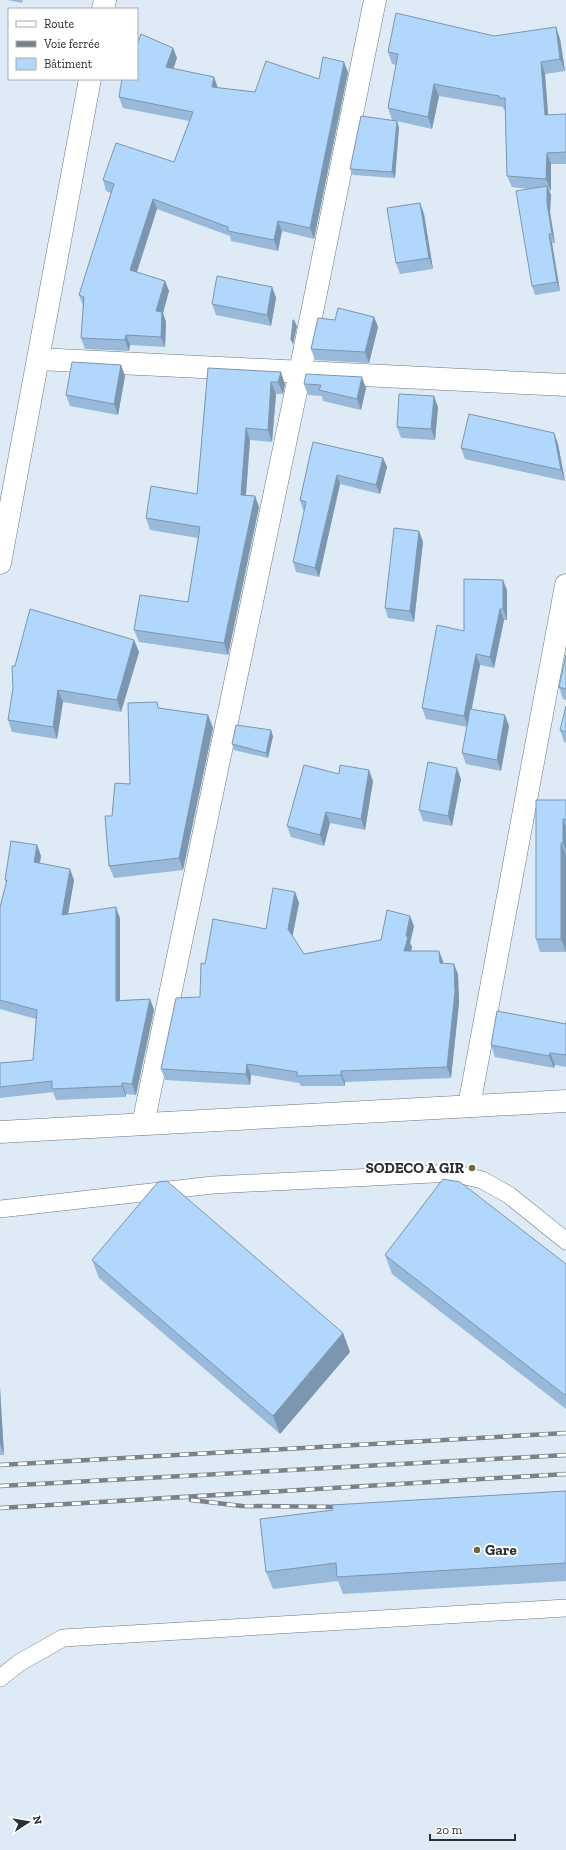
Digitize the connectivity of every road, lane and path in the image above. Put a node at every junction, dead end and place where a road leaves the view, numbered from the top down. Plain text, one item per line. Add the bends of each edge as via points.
1 (375, 0) edge
2 (90, 80) edge
3 (38, 358) junction
4 (300, 372) junction
5 (566, 385) edge
6 (2, 539) edge
7 (0, 563) edge
8 (566, 586) edge
9 (566, 1101) edge
10 (469, 1106) junction
11 (143, 1124) junction
12 (0, 1132) edge
13 (0, 1209) edge
14 (566, 1241) edge
15 (566, 1608) edge
16 (0, 1678) edge

1 - 4 street
2 - 3 street
3 - 4 street
3 - 6 street
4 - 5 street
4 - 11 street
6 - 7 street
8 - 10 street
9 - 10 street
10 - 11 street
11 - 12 street
13 - 14 lane via 213,1185 453,1173 482,1180 509,1195
15 - 16 lane via 63,1638 19,1663

